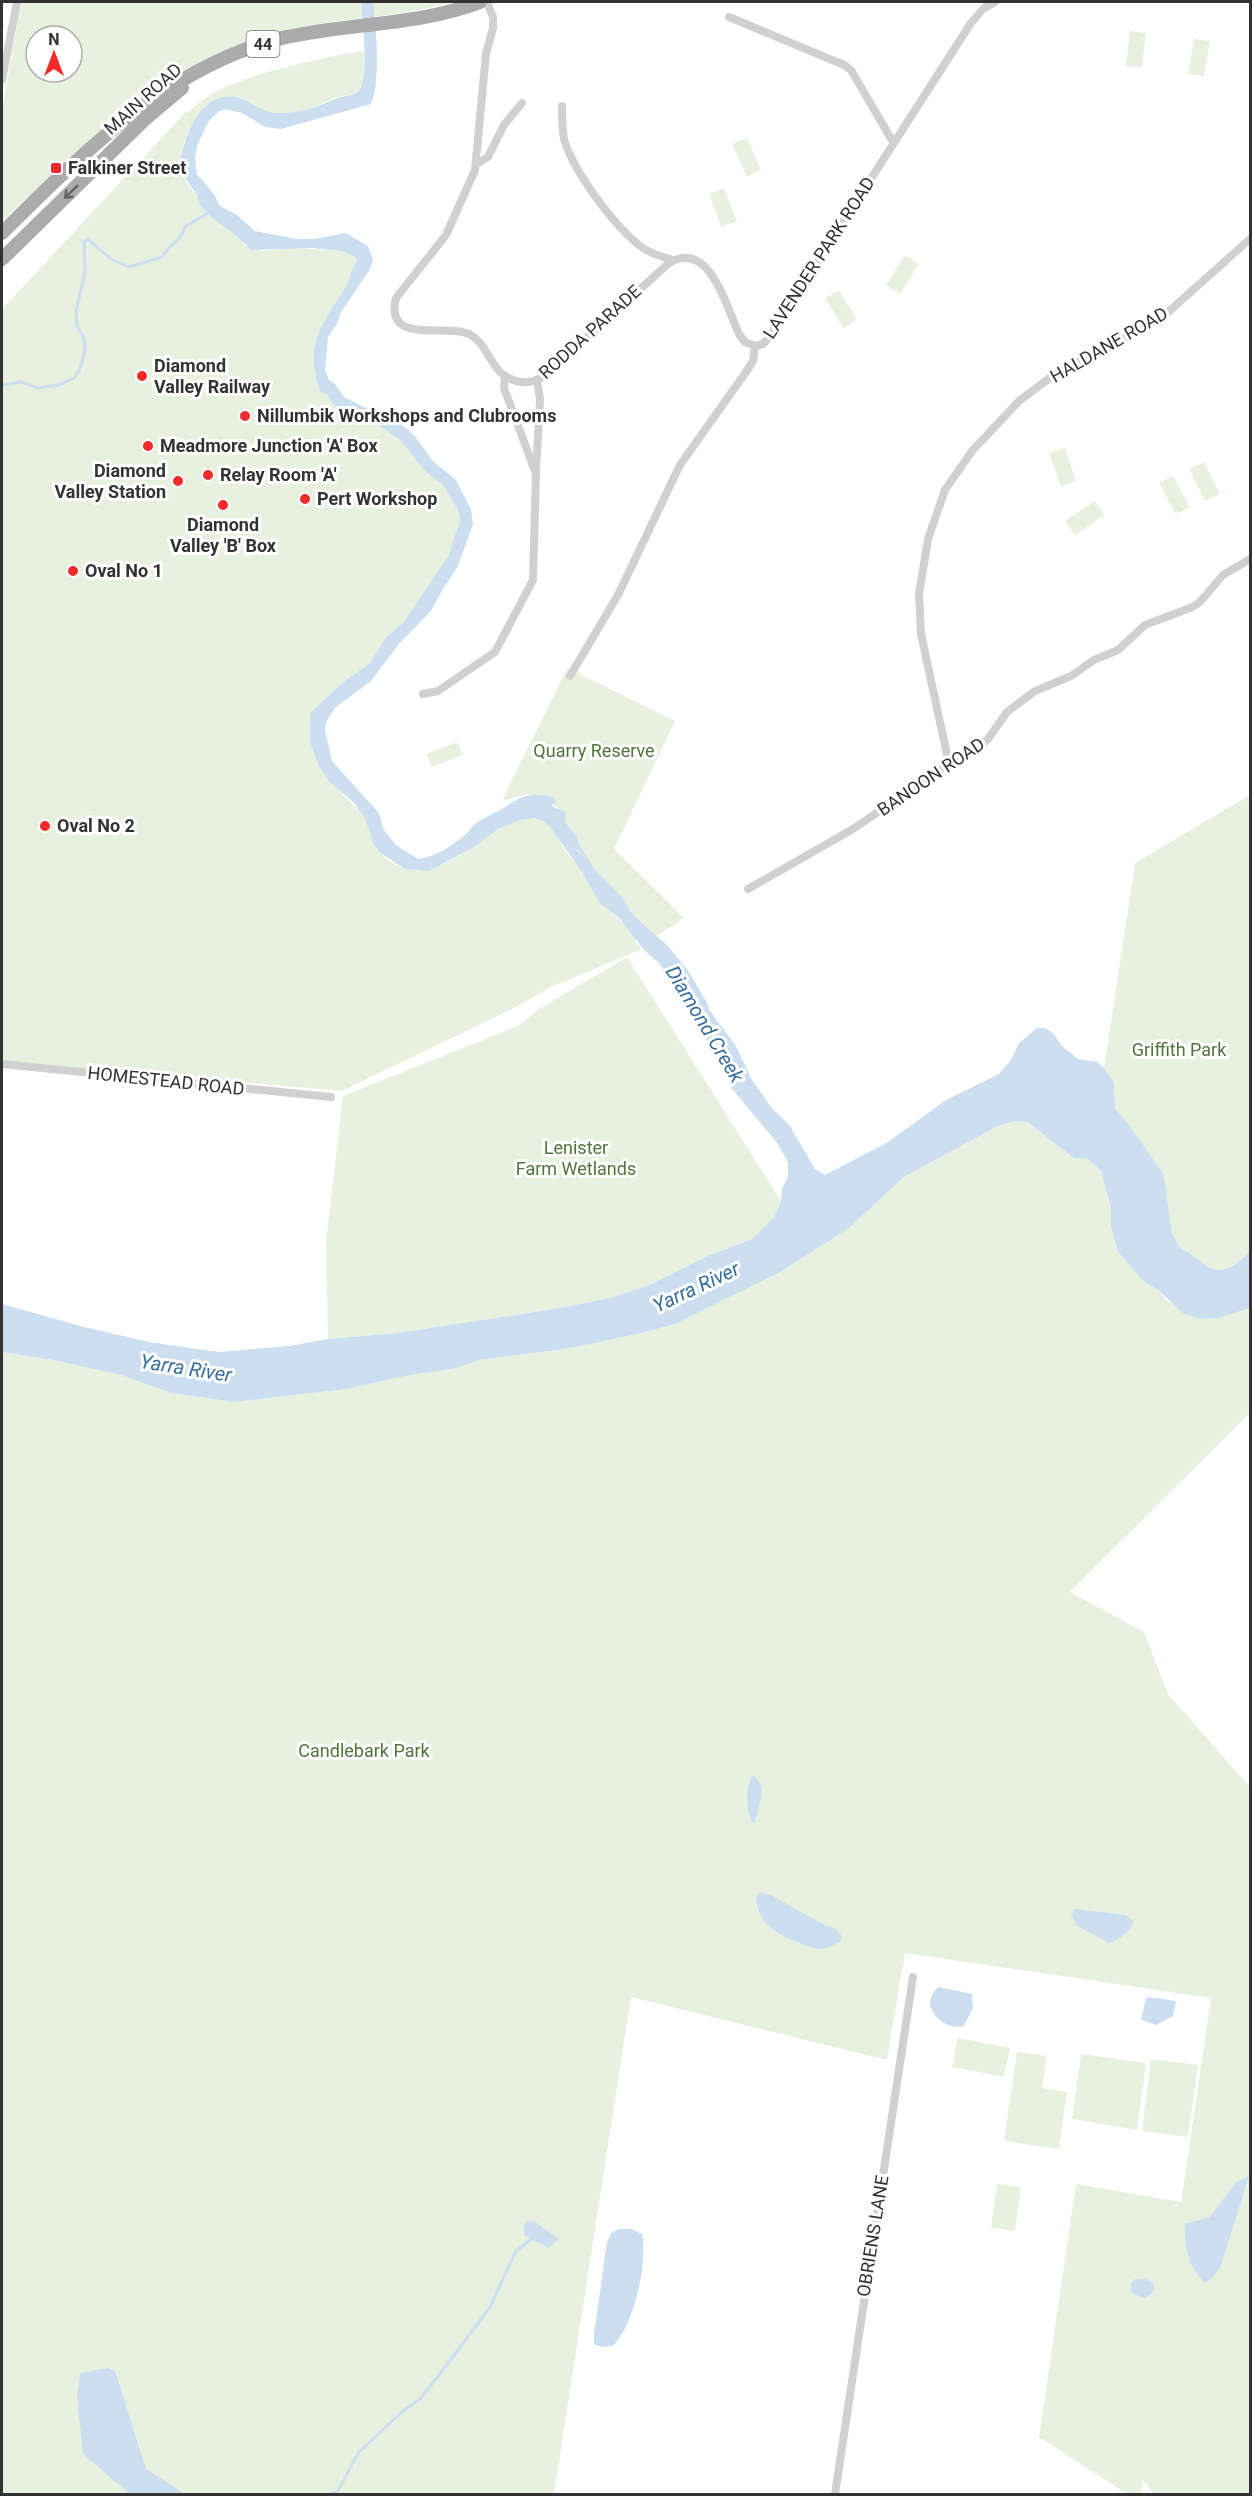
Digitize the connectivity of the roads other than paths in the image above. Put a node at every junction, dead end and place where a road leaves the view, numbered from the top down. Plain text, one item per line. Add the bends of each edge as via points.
1 (17, 2) edge
2 (480, 2) edge
3 (487, 2) edge
4 (995, 2) edge
5 (729, 17) dead end
6 (206, 67) junction
7 (2, 80) edge
8 (522, 103) dead end
9 (562, 106) dead end
10 (893, 142) junction
11 (87, 152) junction
12 (477, 164) junction
13 (88, 174) junction
14 (2, 233) edge
15 (1251, 239) edge
16 (2, 258) edge
17 (671, 262) junction
18 (755, 346) junction
19 (505, 376) junction
20 (537, 380) junction
21 (536, 474) junction
22 (1251, 559) edge
23 (570, 676) dead end
24 (423, 694) dead end
25 (949, 764) junction
26 (748, 889) dead end
27 (2, 1064) edge
28 (331, 1097) dead end
29 (913, 1977) dead end
30 (835, 2494) edge

1 - 7 street
2 - 6 main road, MAIN ROAD / 44 via 261,44
3 - 12 street via 493,28 486,54
4 - 10 street, LAVENDER PARK ROAD via 971,23
5 - 10 street via 851,70
6 - 11 main road, MAIN ROAD / 44 via 163,92
6 - 13 main road, MAIN ROAD / 44
8 - 12 street via 504,125 488,157
9 - 17 street via 568,150 596,197 641,246
10 - 18 street, LAVENDER PARK ROAD via 770,336
11 - 13 main road
11 - 14 main road, MAIN ROAD / 44
12 - 19 street via 446,235 394,304 399,321 414,330 455,331 472,336
13 -> 16 main road, MAIN ROAD / 44
15 - 25 street, HALDANE ROAD via 1166,314 1059,371 1019,401 972,451 945,490 928,539 920,594 921,634
17 - 18 street via 693,260 713,275 739,334
17 - 20 street, RODDA PARADE
18 - 23 street, LAVENDER PARK ROAD via 753,361 676,472 618,595
19 - 20 street, RODDA PARADE via 523,382
19 - 21 street via 504,388
20 - 21 street via 540,399
21 - 24 street via 531,587 495,652 438,691
22 - 25 street, BANOON ROAD via 1223,575 1199,603 1145,625 1118,650 1035,691 1007,712 988,739
25 - 26 street, BANOON ROAD via 853,829
27 - 28 street, HOMESTEAD ROAD
29 - 30 street, OBRIENS LANE

